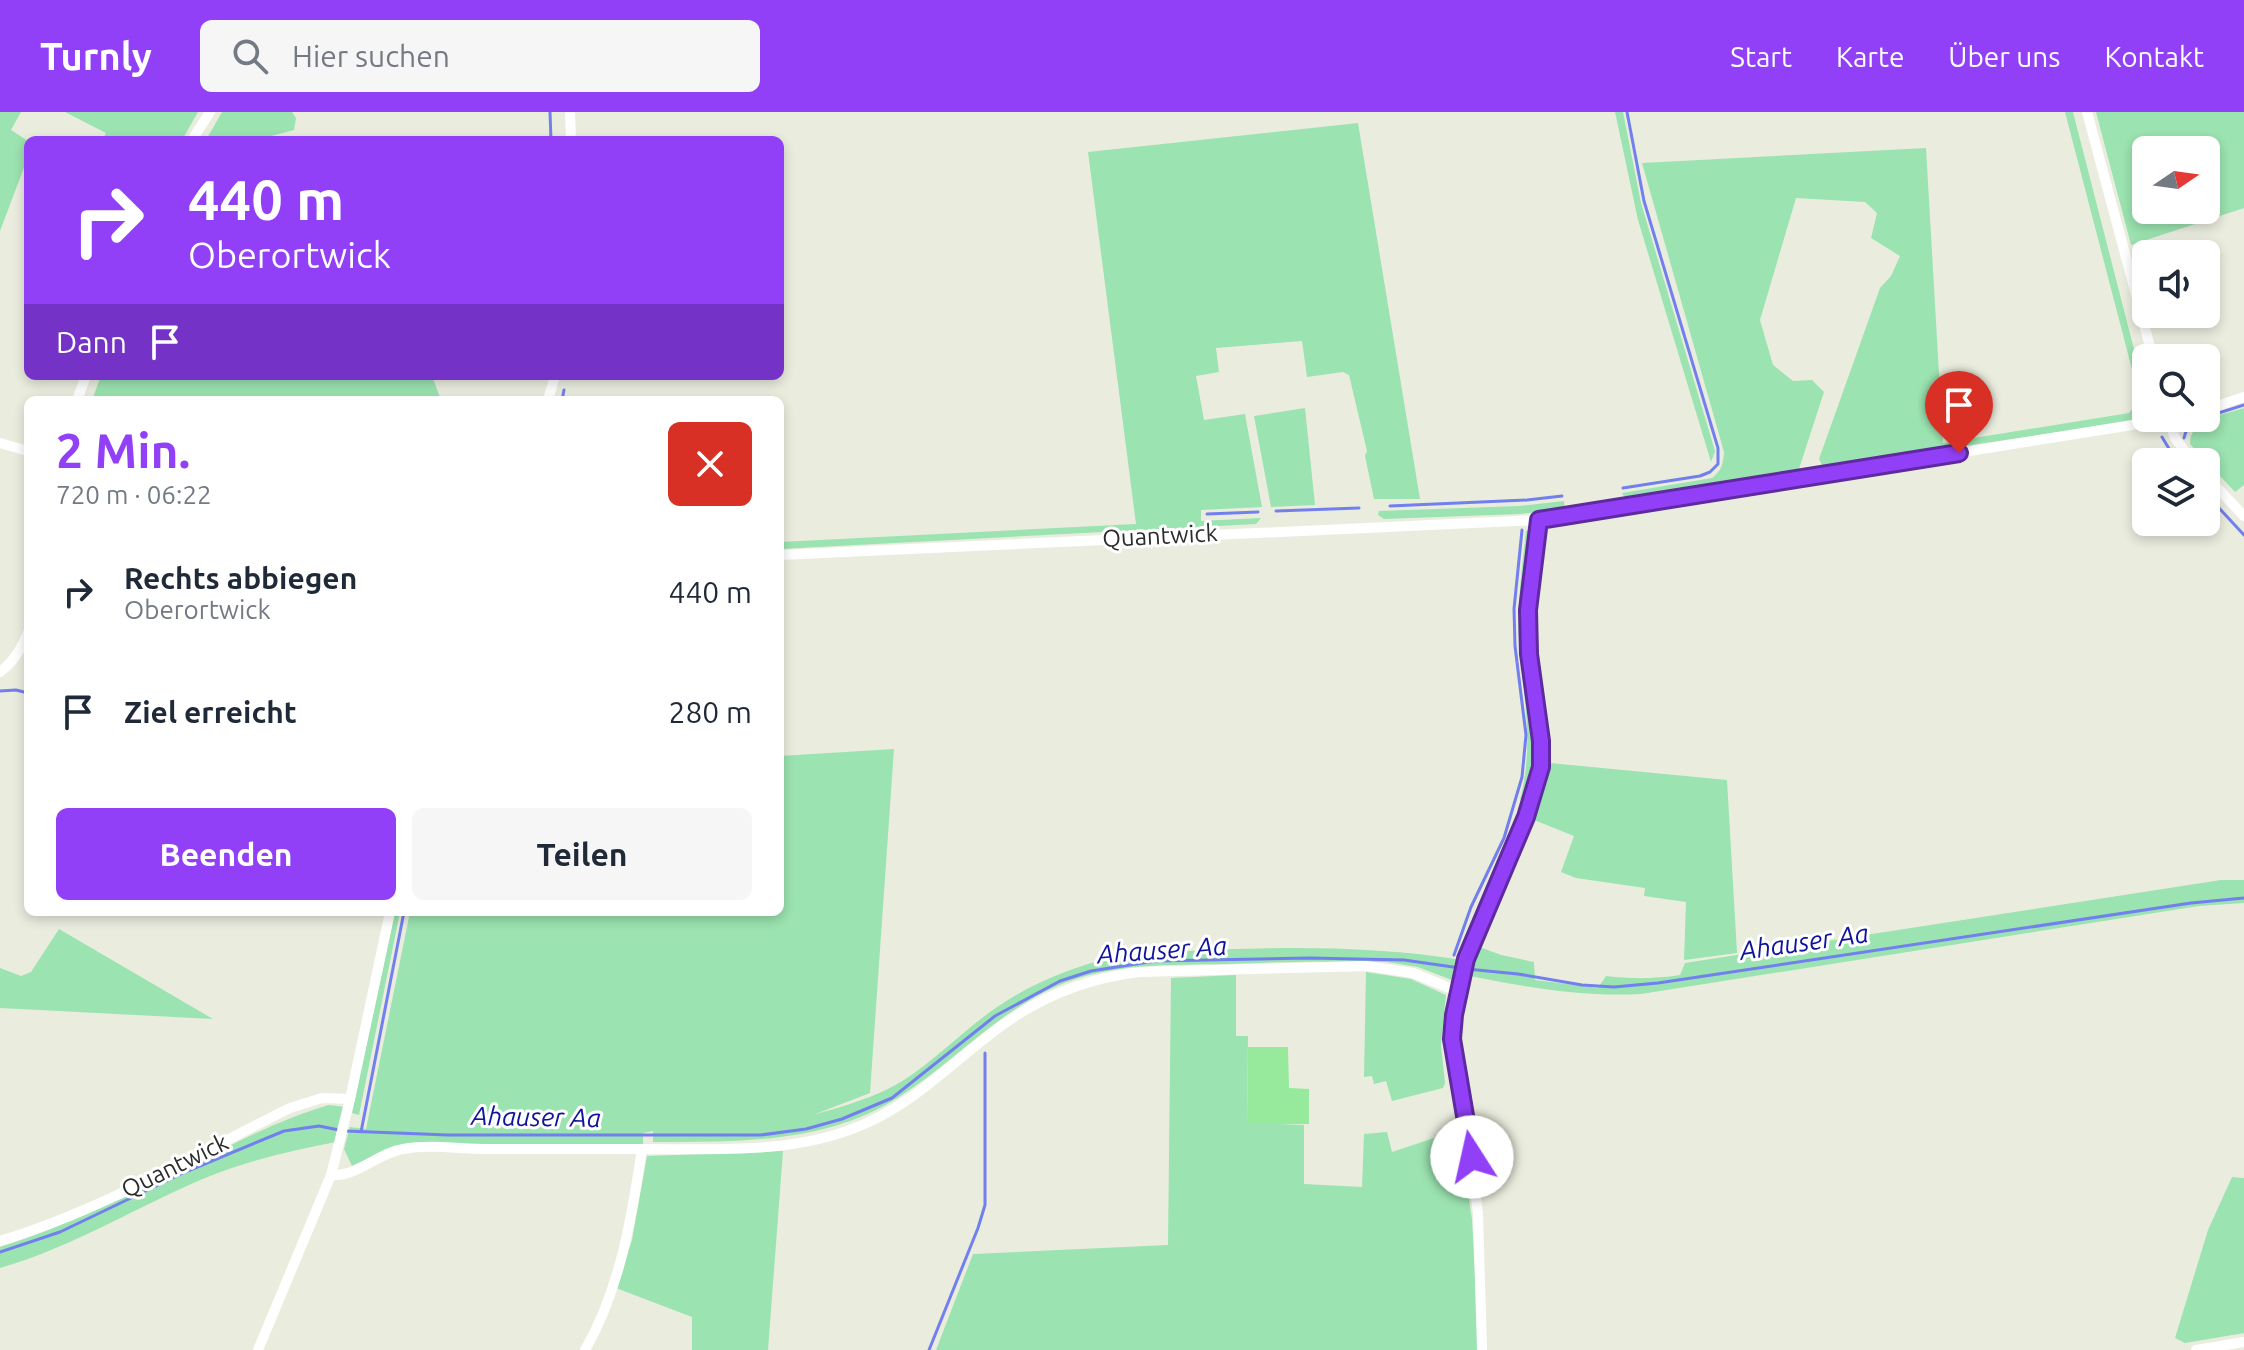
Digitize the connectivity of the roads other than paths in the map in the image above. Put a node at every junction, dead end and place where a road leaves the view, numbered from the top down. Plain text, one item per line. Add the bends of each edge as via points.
1 (210, 112) edge
2 (570, 112) edge
3 (2087, 112) edge
4 (195, 136) edge
5 (571, 136) edge
6 (2149, 344) edge
7 (2244, 397) edge
8 (2220, 405) edge
9 (2132, 425) edge
10 (0, 443) edge
11 (24, 450) edge
12 (2220, 491) edge
13 (2244, 516) edge
14 (1539, 520) junction
15 (784, 555) edge
16 (24, 640) edge
17 (0, 672) edge
18 (389, 916) edge
19 (1457, 991) junction
20 (350, 1099) junction
21 (642, 1149) junction
22 (331, 1175) junction
23 (0, 1241) edge
24 (2244, 1342) edge
25 (258, 1350) edge
26 (585, 1350) edge
27 (1482, 1350) edge
28 (2196, 1350) edge

1 - 4 street
2 - 5 street
3 - 6 street
7 - 8 street
9 - 14 street, Quantwick
10 - 11 street
12 - 13 street
14 - 15 street, Quantwick
14 - 19 street via 1528,610 1541,767
16 - 17 street
18 - 20 street
19 - 21 street via 1413,973 1367,966 1115,975 1030,1007 900,1106 857,1127 769,1147
19 - 27 street via 1452,1039 1474,1177
20 - 22 street
20 - 23 street, Quantwick via 322,1098 290,1108 109,1198
21 - 22 street via 404,1149 343,1176
21 - 26 street via 626,1238
22 - 25 street
24 - 28 street

